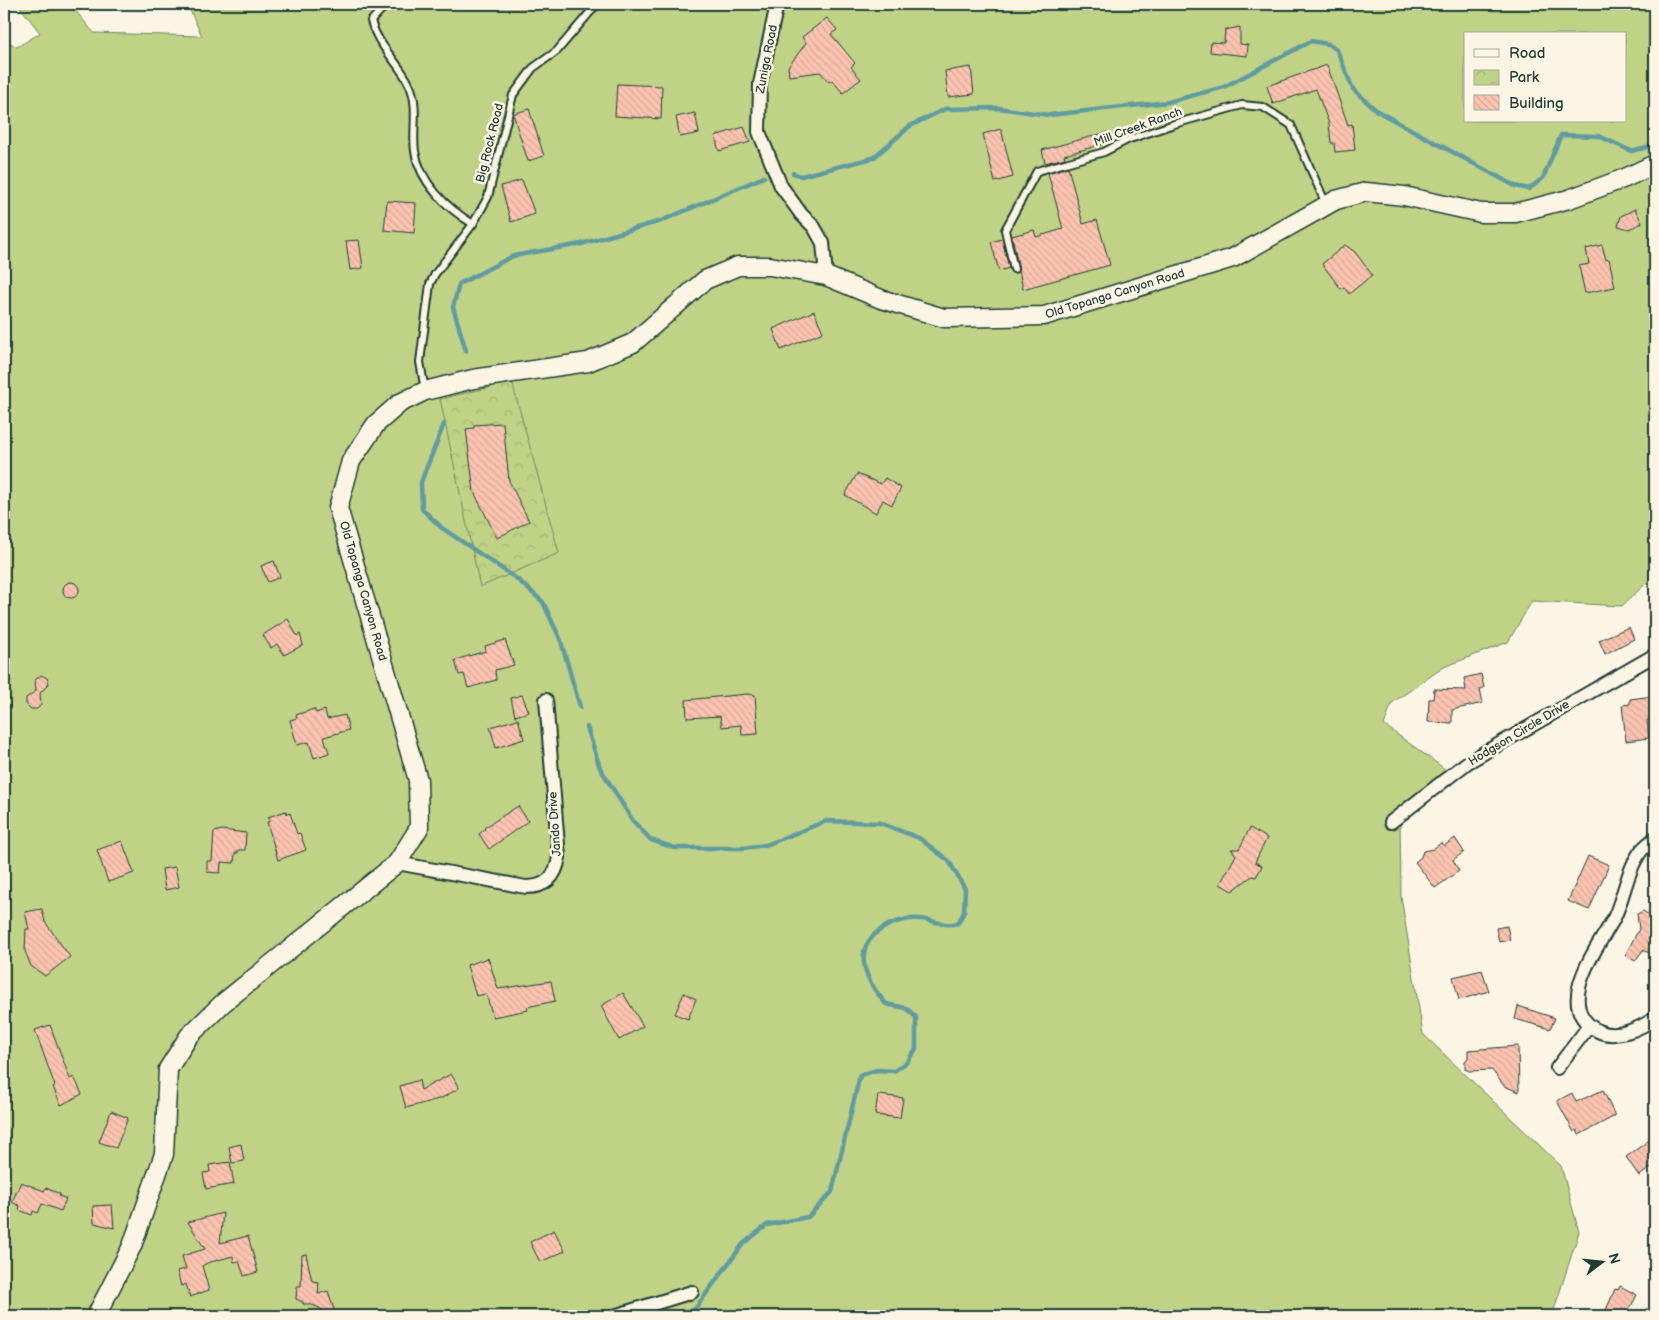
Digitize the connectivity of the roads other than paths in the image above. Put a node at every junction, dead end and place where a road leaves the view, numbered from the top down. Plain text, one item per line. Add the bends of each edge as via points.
1 (393, 4) edge
2 (597, 4) edge
3 (777, 4) edge
4 (1655, 164) edge
5 (1327, 206) junction
6 (473, 224) junction
7 (1014, 269) dead end
8 (826, 276) junction
9 (425, 391) junction
10 (1655, 655) edge
11 (546, 700) dead end
12 (1392, 822) dead end
13 (1655, 838) edge
14 (397, 863) junction
15 (1655, 1018) edge
16 (1589, 1026) junction
17 (1557, 1068) dead end
18 (692, 1292) dead end
19 (96, 1316) edge
20 (614, 1316) edge

1 - 6 lane via 381,10 371,21 374,34 414,96 415,151 421,169 439,199
2 - 6 lane, Big Rock Road via 557,51 533,68 514,95 497,170 488,197
3 - 8 street, Zuniga Road via 760,84 758,132 781,186 814,227 822,243
4 - 5 main road, Old Topanga Canyon Road via 1569,199 1515,214 1481,213 1404,196 1366,192 1336,200
5 - 7 lane, Mill Creek Ranch via 1291,125 1263,107 1242,105 1174,124 1127,140 1104,152 1037,171 1005,230
5 - 8 main road, Old Topanga Canyon Road via 1233,258 1044,316 944,318 881,299
6 - 9 lane, Big Rock Road via 430,284 420,362
8 - 9 main road, Old Topanga Canyon Road via 770,266 738,266 705,280 633,344 588,362 473,379
9 - 14 main road, Old Topanga Canyon Road via 400,403 376,424 351,461 338,508 418,780 419,828
10 - 12 street, Hodgson Circle Drive via 1468,762
11 - 14 street, Jando Drive via 559,857 549,881 526,887
13 - 16 street via 1641,851 1614,917 1580,979 1578,1008
14 - 19 main road, Old Topanga Canyon Road via 223,1003 189,1036 168,1069 164,1154 132,1246
15 - 16 street via 1623,1032 1604,1034
16 - 17 street
18 - 20 street

